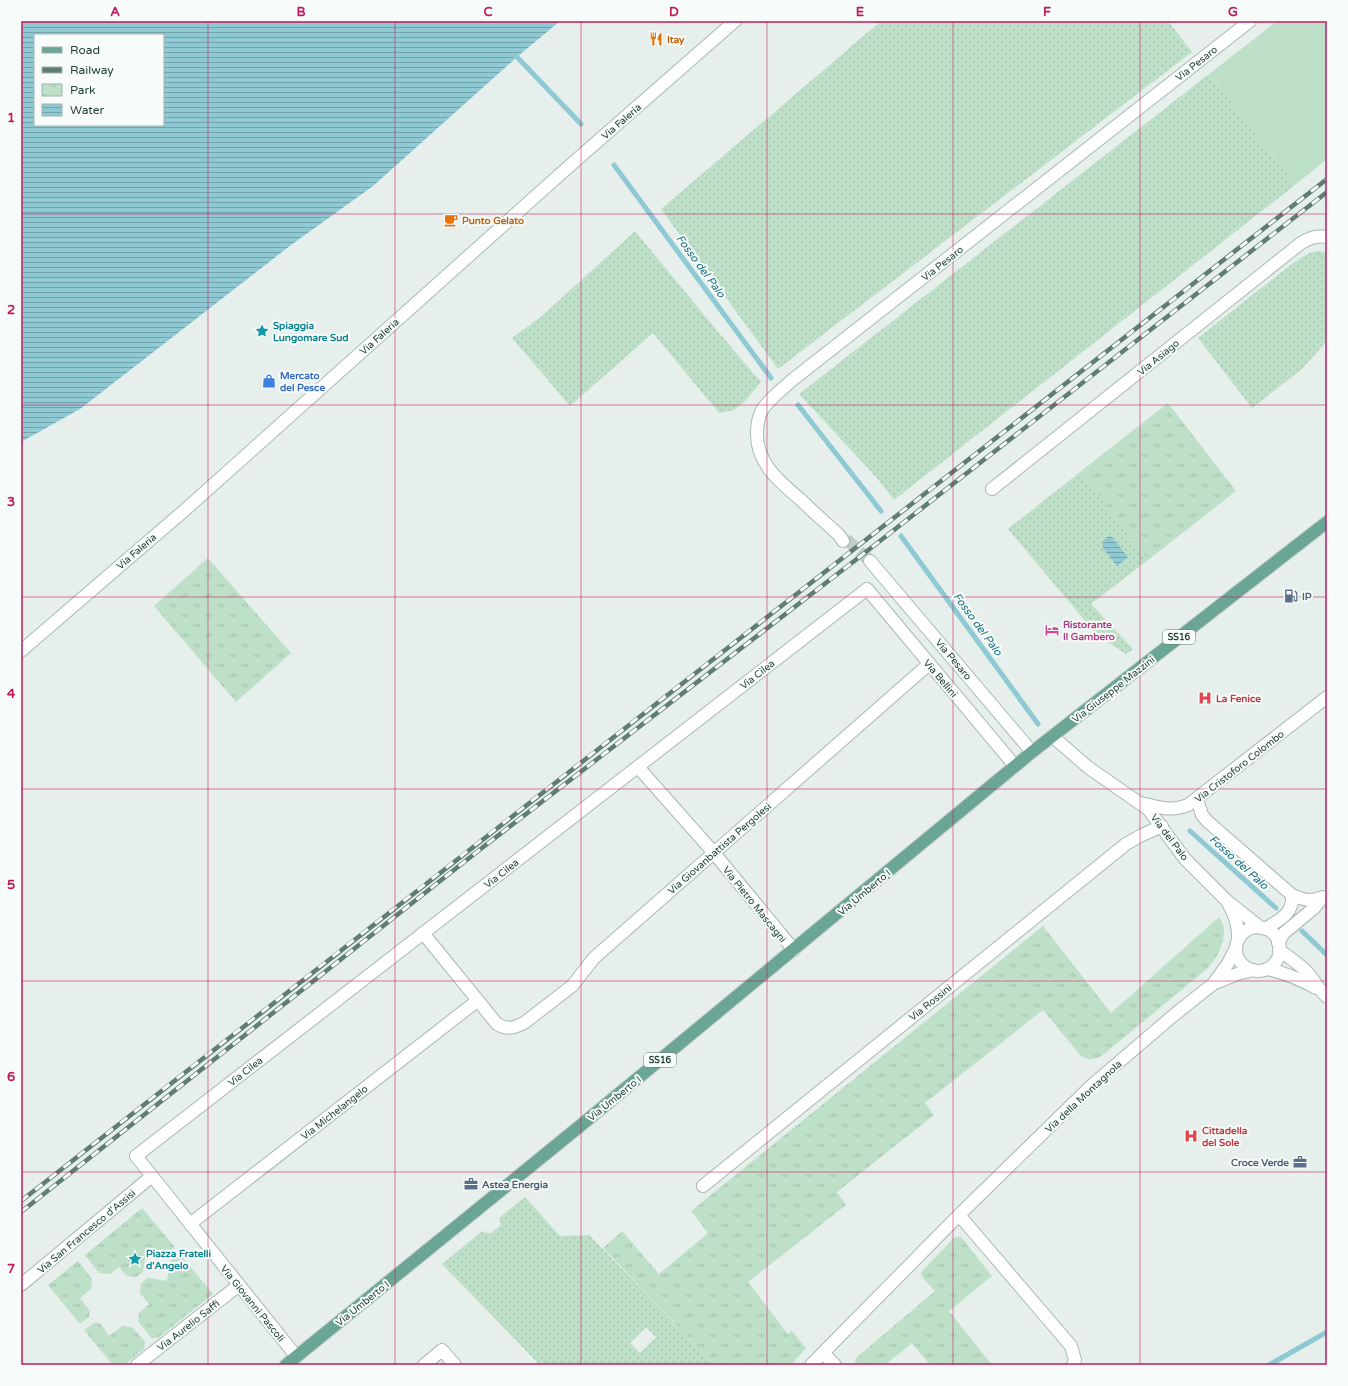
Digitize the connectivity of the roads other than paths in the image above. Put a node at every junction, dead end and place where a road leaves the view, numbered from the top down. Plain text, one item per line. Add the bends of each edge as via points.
1 (735, 21) edge
2 (1250, 21) edge
3 (1327, 237) edge
4 (992, 489) dead end
5 (1327, 522) edge
6 (843, 538) tunnel mouth
7 (870, 564) tunnel mouth
8 (867, 589) joint
9 (21, 651) edge
10 (929, 664) junction
11 (1327, 697) edge
12 (1052, 736) junction
13 (1032, 752) junction
14 (1015, 766) junction
15 (638, 767) junction
16 (1197, 799) junction
17 (1141, 803) junction
18 (1162, 826) junction
19 (714, 853) junction
20 (1292, 895) junction
21 (1325, 895) edge
22 (1227, 900) junction
23 (1263, 928) junction
24 (423, 933) junction
25 (1237, 944) junction
26 (1279, 947) junction
27 (794, 950) junction
28 (1267, 969) junction
29 (1253, 970) junction
30 (1214, 984) junction
31 (1324, 994) edge
32 (478, 1001) junction
33 (136, 1156) joint
34 (152, 1176) junction
35 (703, 1186) dead end
36 (959, 1215) junction
37 (190, 1224) junction
38 (21, 1285) edge
39 (238, 1285) junction
40 (823, 1353) junction
41 (296, 1356) junction
42 (137, 1365) edge
43 (286, 1365) edge
44 (424, 1365) edge
45 (455, 1365) edge
46 (811, 1365) edge
47 (834, 1365) edge
48 (1072, 1365) edge

1 - 9 street, Via Faleria via 186,509
2 - 6 street, Via Pesaro via 797,376 769,401 761,412 757,424 757,443 762,458 781,482
3 - 4 street, Via Asiago via 1311,238 1301,243
5 - 12 main road, Via Giuseppe Mazzini / SS16
7 - 13 street, Via Pesaro
8 - 10 street, Via Bellini
8 - 15 street, Via Cilea
10 - 14 street, Via Bellini
10 - 19 street, Via Giovanbattista Pergolesi
11 - 16 street, Via Cristoforo Colombo
12 - 13 main road, Via Giuseppe Mazzini / SS16
12 - 17 street, Via del Palo via 1089,768
13 - 14 main road, Via Umberto I / SS16
14 - 27 main road, Via Umberto I / SS16
15 - 19 street, Via Pietro Mascagni
15 - 24 street, Via Cilea
16 - 17 street, Via Cristoforo Colombo via 1179,809 1166,809
16 - 20 street via 1202,815 1207,821
17 - 18 street, Via del Palo
18 - 22 street, Via del Palo via 1185,859
18 - 35 street, Via Rossini via 1126,844
19 - 27 street, Via Pietro Mascagni
19 - 32 street, Via Giovanbattista Pergolesi via 594,958 572,986 524,1023 516,1027 503,1028
20 - 21 street via 1313,901
20 - 23 street via 1290,911
21 - 26 street via 1314,908 1284,933
22 - 23 street, Via del Palo
22 - 25 street, Via del Palo via 1237,922
23 - 25 street via 1247,930
23 - 26 street, Via del Palo via 1274,934
24 - 32 street
24 - 33 street, Via Cilea
25 - 29 street, Via del Palo via 1240,962
25 - 30 street, Via della Montagnola
26 - 28 street via 1276,961
26 - 31 street, Via del Palo via 1308,973
27 - 41 main road, Via Umberto I / SS16
28 - 29 street, Via del Palo
28 - 31 street, Via del Palo via 1284,972
29 - 30 street, Via della Montagnola
30 - 36 street, Via della Montagnola via 1091,1086
32 - 37 street, Via Michelangelo
33 - 34 street, Via Giovanni Pascoli
34 - 37 street, Via Giovanni Pascoli
34 - 38 street, Via San Francesco d'Assisi
36 - 40 street, Via della Montagnola
36 - 48 street via 1071,1346 1075,1360
37 - 39 street, Via Giovanni Pascoli
39 - 41 street, Via Giovanni Pascoli
39 - 42 street, Via Aurelio Saffi
40 - 46 street, Via della Montagnola
40 - 47 street
41 - 43 main road, Via Umberto I / SS16
44 - 45 street via 442,1350

